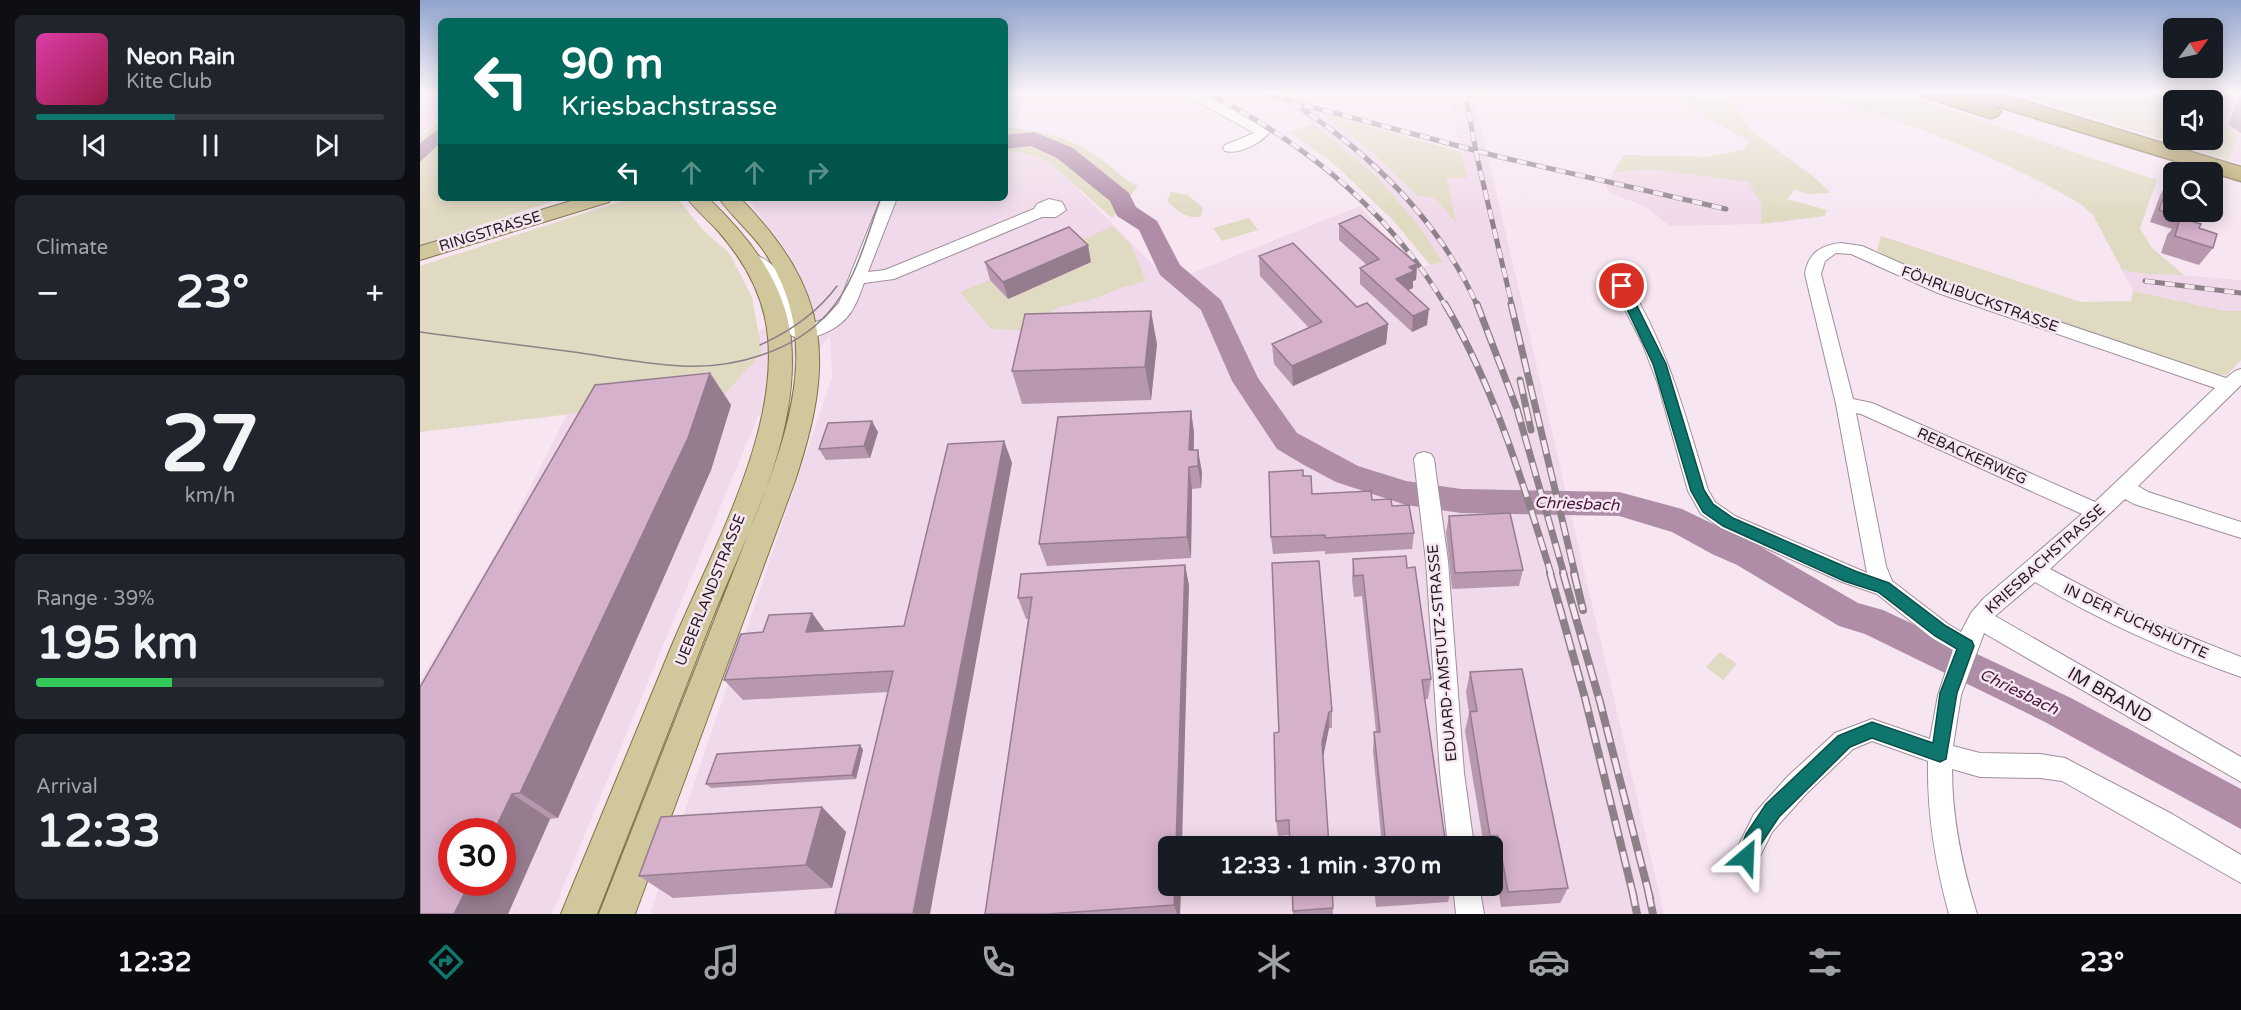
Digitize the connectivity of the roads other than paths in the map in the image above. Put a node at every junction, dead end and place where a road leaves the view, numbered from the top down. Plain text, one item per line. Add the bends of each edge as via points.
1 (1260, 135) edge
2 (2066, 135) edge
3 (2111, 135) edge
4 (1230, 148) dead end
5 (2163, 165) edge
6 (2241, 174) edge
7 (2223, 184) edge
8 (2241, 189) edge
9 (580, 201) edge
10 (592, 201) edge
11 (701, 201) edge
12 (732, 201) edge
13 (888, 201) edge
14 (560, 210) junction
15 (1041, 212) dead end
16 (420, 253) edge
17 (752, 258) junction
18 (858, 278) junction
19 (1622, 286) dead end
20 (807, 333) junction
21 (2235, 380) edge
22 (1845, 404) junction
23 (1424, 459) dead end
24 (2124, 488) junction
25 (2097, 513) junction
26 (2241, 530) edge
27 (2034, 570) junction
28 (1884, 588) junction
29 (1980, 619) junction
30 (1965, 649) junction
31 (2241, 667) edge
32 (1940, 754) junction
33 (2241, 770) edge
34 (1460, 836) edge
35 (1746, 857) dead end
36 (2241, 870) edge
37 (1468, 896) edge
38 (579, 914) edge
39 (617, 914) edge
40 (1470, 914) edge
41 (1963, 914) edge

1 - 4 street
2 - 5 highway
3 - 6 highway
7 - 8 highway
9 - 14 main road, RINGSTRASSE
10 - 14 main road, RINGSTRASSE
11 - 17 main road, UEBERLANDSTRASSE
12 - 20 main road, UEBERLANDSTRASSE via 781,257 803,306
13 - 18 street
14 - 16 main road, RINGSTRASSE
15 - 18 street via 888,274
17 - 20 street, UEBERLANDSTRASSE via 772,272 790,322 798,332
17 - 38 main road, UEBERLANDSTRASSE via 770,293 780,336 780,375 773,423 755,481
18 - 20 street via 847,305 830,322
19 - 28 street via 1659,364 1698,491 1708,508 1728,522
20 - 39 main road, UEBERLANDSTRASSE via 802,419 783,481
21 - 22 street, FÖHRLIBUCKSTRASSE via 1936,286 1844,247 1820,255 1813,274
21 - 24 street, KRIESBACHSTRASSE
22 - 25 street, REBACKERWEG via 1865,408
22 - 28 street, FÖHRLIBUCKSTRASSE via 1875,566
23 - 34 street, EDUARD-AMSTUTZ-STRASSE via 1437,561
24 - 25 street, KRIESBACHSTRASSE
24 - 26 street via 2141,498
25 - 27 street, KRIESBACHSTRASSE
27 - 29 street, KRIESBACHSTRASSE via 2000,596
27 - 31 street, IN DER FUCHSHÜTTE via 2156,634
28 - 30 street
29 - 30 street, KRIESBACHSTRASSE
29 - 33 street, IM BRAND
30 - 32 street, KRIESBACHSTRASSE via 1950,689
32 - 35 street via 1872,730 1844,741 1772,811
32 - 36 street via 1980,765 2065,770
32 - 41 street, KRIESBACHSTRASSE via 1939,788 1947,857
37 - 40 street

